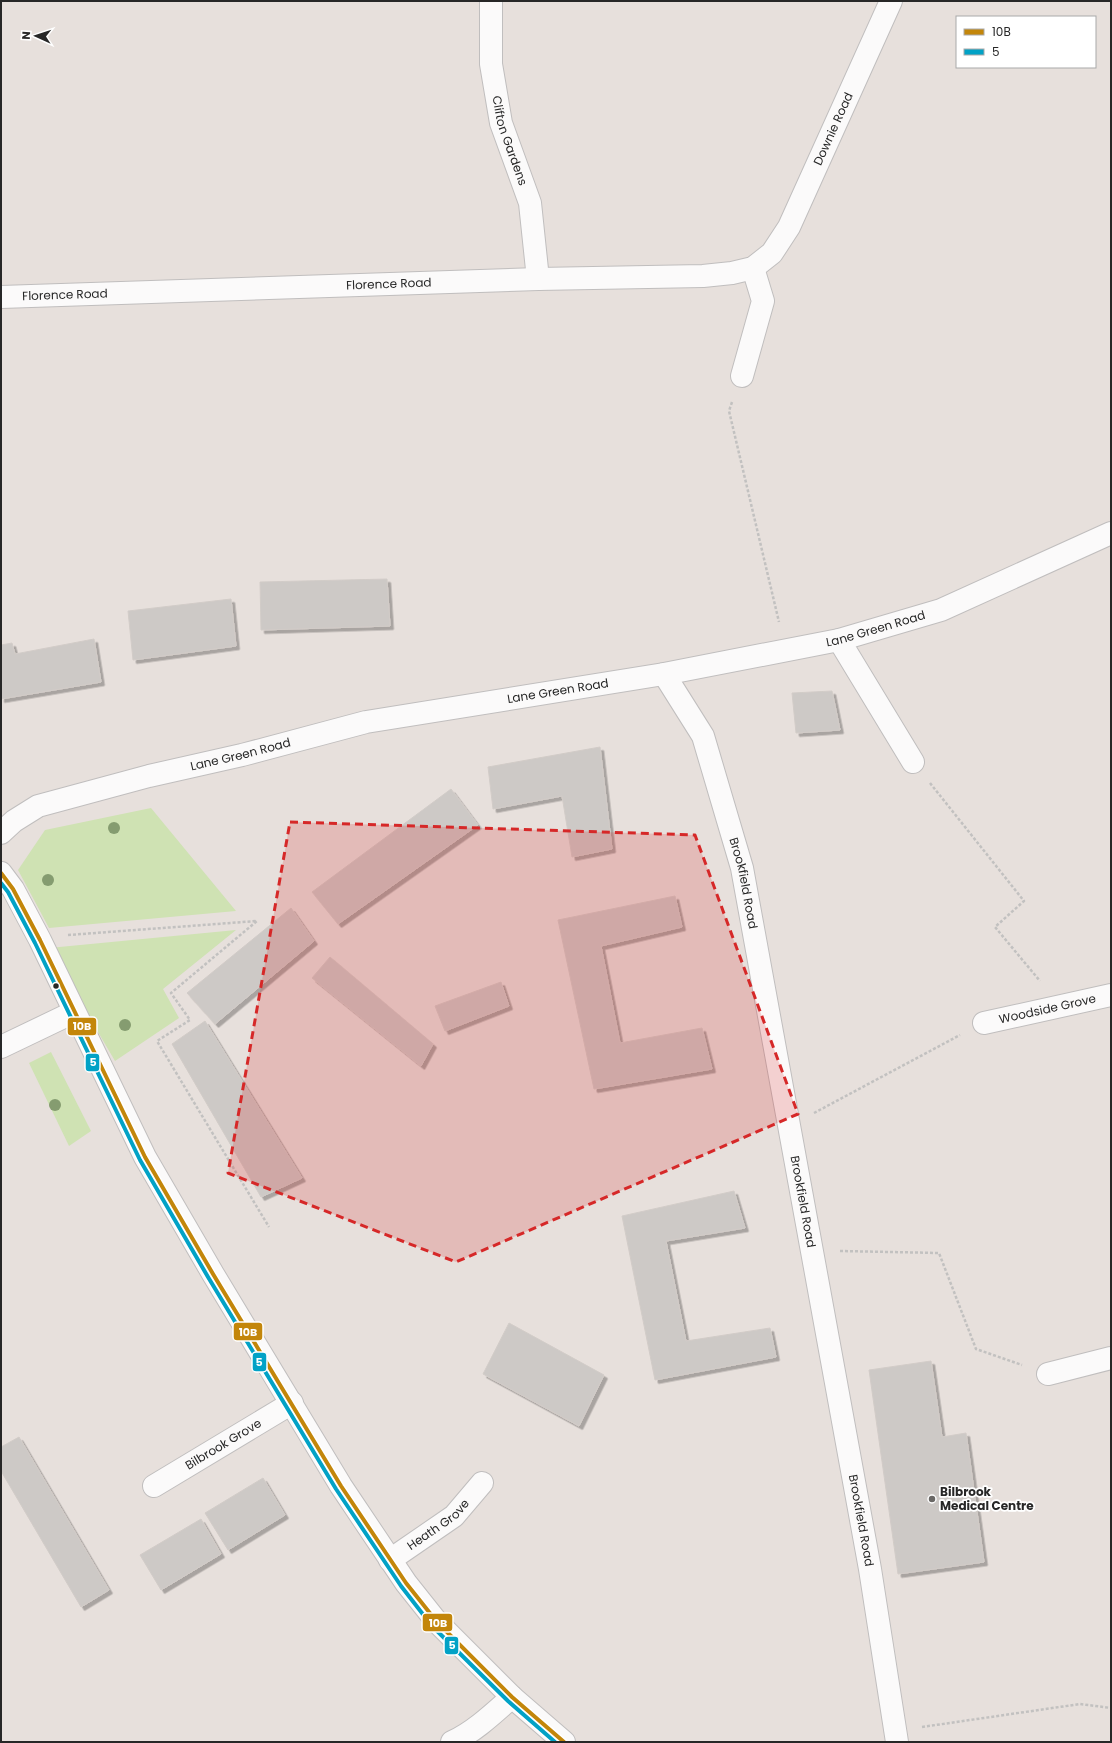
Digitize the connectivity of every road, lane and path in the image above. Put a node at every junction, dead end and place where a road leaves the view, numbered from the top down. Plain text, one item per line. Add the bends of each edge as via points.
1 (490, 1) edge
2 (891, 1) edge
3 (772, 254) joint
4 (753, 268) junction
5 (538, 279) junction
6 (1, 297) edge
7 (742, 376) joint
8 (1111, 533) edge
9 (839, 640) junction
10 (786, 650) junction
11 (664, 674) junction
12 (913, 762) joint
13 (1, 833) edge
14 (1, 873) edge
15 (66, 935) dead end
16 (1111, 995) edge
17 (1046, 1009) junction
18 (74, 1012) junction
19 (984, 1023) joint
20 (1, 1047) edge
21 (789, 1127) junction
22 (269, 1227) dead end
23 (812, 1251) junction
24 (1111, 1358) edge
25 (1048, 1374) joint
26 (292, 1404) junction
27 (482, 1483) dead end
28 (154, 1486) dead end
29 (390, 1560) junction
30 (512, 1696) junction
31 (1111, 1708) edge
32 (896, 1736) edge
33 (452, 1742) edge
34 (564, 1742) edge

1 - 5 street, Clifton Gardens via 491,64 500,123 530,203
2 - 3 street, Downie Road via 788,227
3 - 4 street, Florence Road
4 - 5 street, Florence Road via 703,276
4 - 7 street via 763,301
5 - 6 street, Florence Road
7 - 10 path via 729,411
8 - 9 street, Lane Green Road via 941,610
9 - 10 street, Lane Green Road
9 - 12 street
10 - 11 street, Lane Green Road
11 - 13 street, Lane Green Road via 366,722 38,806 14,821
11 - 21 street, Brookfield Road via 703,736 742,868
12 - 17 path via 1024,900 995,927 1041,982
14 - 18 street via 13,889 37,933
15 - 22 path via 257,921 170,993 190,1020 157,1040
16 - 17 street, Woodside Grove
17 - 19 street, Woodside Grove
18 - 20 street
18 - 26 street via 145,1157
19 - 21 path
21 - 23 street, Brookfield Road
23 - 25 path via 939,1253 976,1349
23 - 32 street, Brookfield Road via 870,1569
24 - 25 street
26 - 28 street, Bilbrook Grove
26 - 29 street via 341,1486
27 - 29 street, Heath Grove via 454,1516
29 - 30 street via 437,1622
30 - 33 street via 491,1715
30 - 34 street
31 - 32 path via 1080,1704

